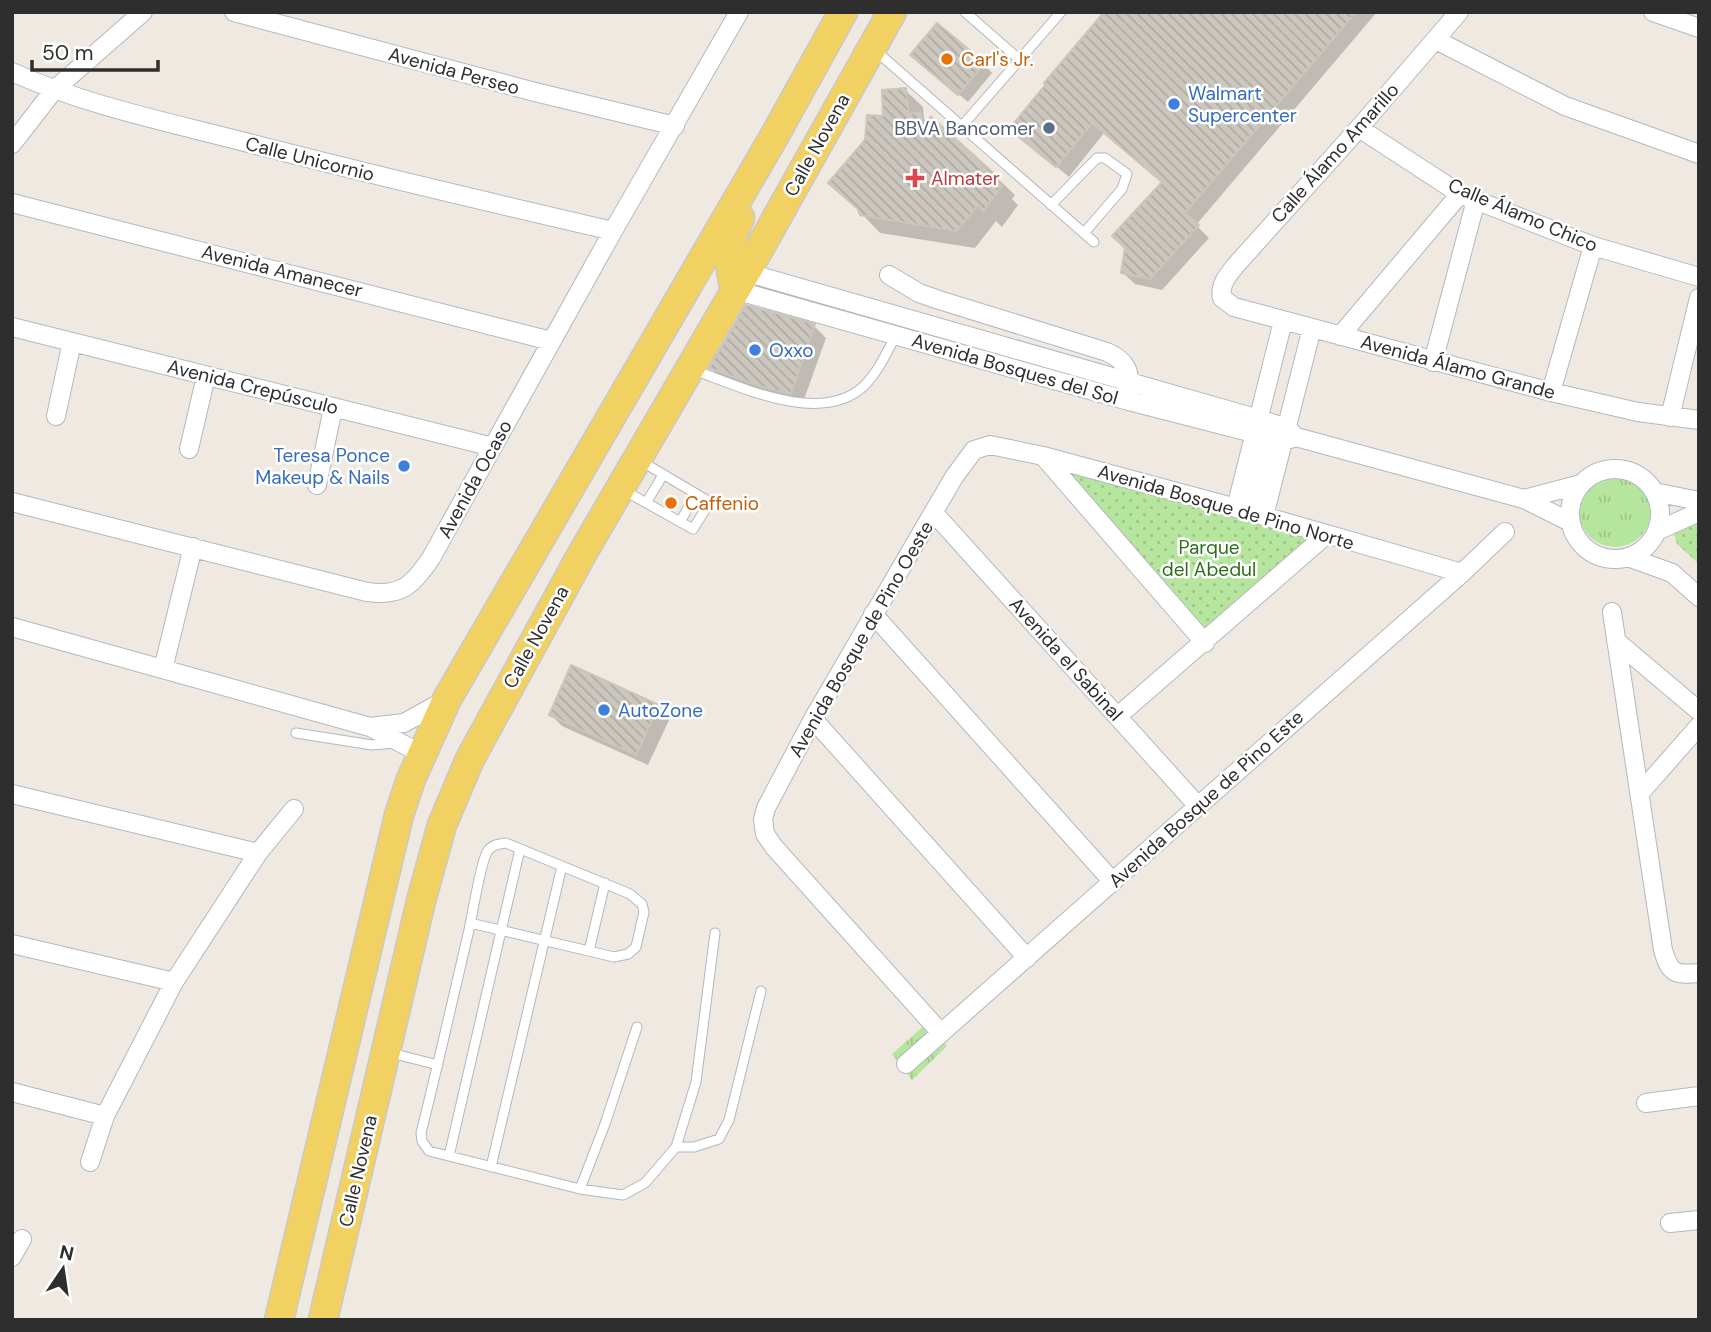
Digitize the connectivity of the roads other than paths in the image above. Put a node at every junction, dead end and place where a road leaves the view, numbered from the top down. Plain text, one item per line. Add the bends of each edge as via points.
1 (143, 12) edge
2 (234, 12) edge
3 (843, 12) edge
4 (892, 12) edge
5 (965, 12) edge
6 (1060, 12) edge
7 (1459, 12) edge
8 (1653, 12) edge
9 (731, 14) edge
10 (1699, 28) edge
11 (1436, 40) junction
12 (872, 48) junction
13 (1020, 60) junction
14 (12, 72) edge
15 (54, 90) junction
16 (676, 126) junction
17 (962, 126) junction
18 (1359, 128) junction
19 (775, 135) junction
20 (12, 144) edge
21 (1699, 154) edge
22 (1468, 197) junction
23 (12, 203) edge
24 (1051, 205) junction
25 (613, 231) junction
26 (1084, 233) junction
27 (1094, 243) dead end
28 (1593, 246) junction
29 (889, 275) dead end
30 (1699, 278) edge
31 (740, 281) junction
32 (1222, 298) joint
33 (1699, 298) edge
34 (1283, 321) junction
35 (12, 327) edge
36 (1312, 328) junction
37 (895, 335) junction
38 (1340, 335) junction
39 (551, 341) junction
40 (72, 342) junction
41 (1433, 362) junction
42 (689, 369) junction
43 (206, 376) junction
44 (1127, 391) junction
45 (1550, 392) junction
46 (333, 408) junction
47 (56, 416) dead end
48 (1670, 417) junction
49 (1699, 420) edge
50 (1275, 432) junction
51 (990, 444) joint
52 (493, 447) junction
53 (188, 449) dead end
54 (1043, 456) junction
55 (637, 459) junction
56 (663, 475) junction
57 (1581, 484) junction
58 (317, 485) dead end
59 (620, 488) junction
60 (1654, 492) junction
61 (696, 494) junction
62 (1524, 499) junction
63 (1699, 501) edge
64 (12, 502) edge
65 (646, 503) junction
66 (1250, 512) junction
67 (1699, 512) edge
68 (934, 513) junction
69 (680, 522) junction
70 (1570, 522) junction
71 (1505, 532) dead end
72 (1326, 535) junction
73 (1655, 535) junction
74 (193, 547) junction
75 (1628, 557) junction
76 (1462, 573) junction
77 (1672, 573) junction
78 (1699, 597) edge
79 (1612, 612) dead end
80 (873, 614) junction
81 (12, 627) edge
82 (1616, 641) junction
83 (1205, 643) junction
84 (163, 669) junction
85 (447, 699) junction
86 (1699, 711) edge
87 (1118, 716) junction
88 (813, 719) junction
89 (1699, 726) edge
90 (370, 727) junction
91 (296, 733) dead end
92 (410, 748) junction
93 (12, 793) edge
94 (1640, 793) junction
95 (1198, 806) junction
96 (294, 808) dead end
97 (520, 849) junction
98 (258, 853) junction
99 (562, 866) junction
100 (1113, 882) junction
101 (605, 883) junction
102 (470, 923) junction
103 (501, 930) junction
104 (715, 933) dead end
105 (545, 941) junction
106 (12, 944) edge
107 (589, 951) junction
108 (1027, 958) junction
109 (1699, 973) edge
110 (174, 982) junction
111 (761, 991) dead end
112 (637, 1027) dead end
113 (942, 1033) junction
114 (386, 1052) junction
115 (906, 1064) dead end
116 (438, 1065) junction
117 (12, 1092) edge
118 (1699, 1096) edge
119 (1646, 1103) dead end
120 (105, 1116) junction
121 (676, 1147) junction
122 (449, 1156) junction
123 (90, 1162) dead end
124 (491, 1167) junction
125 (580, 1189) junction
126 (1699, 1220) edge
127 (1670, 1223) dead end
128 (22, 1239) dead end
129 (12, 1256) edge
130 (279, 1320) edge
131 (323, 1320) edge

1 - 15 street
2 - 16 street, Avenida Perseo
3 - 19 main road
4 - 12 main road, Calle Novena
5 - 13 lane
6 - 13 lane
7 - 11 street, Calle Álamo Amarillo
8 - 10 street
9 - 16 street, Avenida Ocaso
11 - 18 street, Calle Álamo Amarillo
11 - 21 street via 1565,106
12 - 17 lane
12 - 31 main road, Calle Novena
13 - 17 lane
14 - 15 street, Calle Unicornio
15 - 20 street
15 - 25 street, Calle Unicornio via 318,161
16 - 25 street, Avenida Ocaso
17 - 24 lane
18 - 22 street, Calle Álamo Chico
18 - 32 street, Calle Álamo Amarillo via 1236,265 1224,281
19 - 31 main road via 766,167 734,228 728,262
19 - 85 main road
22 - 28 street, Calle Álamo Chico
22 - 38 street
22 - 41 street
23 - 39 street, Avenida Amanecer
24 - 26 lane
24 - 26 lane via 1097,158 1105,158 1127,174 1122,189
25 - 39 street, Avenida Ocaso
26 - 27 lane
28 - 30 street, Calle Álamo Chico
28 - 45 street
29 - 44 street via 919,293 1107,352 1122,360 1128,371
31 - 37 street, Avenida Bosques del Sol
31 - 42 main road, Calle Novena
31 - 44 street, Avenida Bosques del Sol
32 - 34 street, Avenida Álamo Grande via 1234,307
33 - 48 street
34 - 36 street, Avenida Álamo Grande
34 - 50 street
35 - 40 street, Avenida Crepúsculo
36 - 38 street, Avenida Álamo Grande
36 - 50 street
37 - 42 lane via 864,386 828,404 789,401
37 - 44 street, Avenida Bosques del Sol
38 - 41 street, Avenida Álamo Grande
39 - 52 street, Avenida Ocaso
40 - 43 street, Avenida Crepúsculo
40 - 47 street
41 - 45 street, Avenida Álamo Grande
42 - 55 main road, Calle Novena
43 - 46 street, Avenida Crepúsculo
43 - 53 street
44 - 50 street, Avenida Bosques del Sol
45 - 48 street, Avenida Álamo Grande
46 - 52 street, Avenida Crepúsculo
46 - 58 street
48 - 49 street, Avenida Álamo Grande
50 - 62 street, Avenida Bosques del Sol
50 - 66 street
50 - 66 street
51 - 54 street, Avenida Bosque de Pino Norte
51 - 68 street, Avenida Bosque de Pino Oeste via 968,456
52 - 74 street, Avenida Ocaso via 431,558 410,586 400,591 367,592
54 - 66 street, Avenida Bosque de Pino Norte
54 - 83 street
55 - 56 lane
55 - 59 main road, Calle Novena
56 - 61 lane
56 - 65 lane
57 - 60 street via 1596,473 1615,469 1642,478
57 - 62 street, Avenida Bosques del Sol
57 - 70 street via 1571,502
59 - 65 lane
59 - 114 main road, Calle Novena via 496,709 452,800 421,901
60 - 63 street
60 - 73 street via 1660,518
61 - 69 lane
61 - 69 lane via 710,502 693,529
62 - 70 street, Avenida Bosques del Sol
64 - 74 street, Avenida Ocaso
65 - 69 lane
66 - 72 street, Avenida Bosque de Pino Norte
67 - 73 street
68 - 80 street, Avenida Bosque de Pino Oeste
68 - 87 street, Avenida el Sabinal
70 - 75 street via 1579,542 1596,555
71 - 76 street, Avenida Bosque de Pino Este
72 - 76 street, Avenida Bosque de Pino Norte
72 - 83 street
73 - 75 street via 1643,550
73 - 77 street
74 - 84 street
75 - 77 street
76 - 95 street, Avenida Bosque de Pino Este
77 - 78 street
79 - 82 street
80 - 88 street, Avenida Bosque de Pino Oeste
80 - 100 street
81 - 84 street
82 - 86 street
82 - 94 street
83 - 87 street
84 - 90 street
85 - 90 street via 404,723
85 - 92 main road
87 - 95 street, Avenida el Sabinal
88 - 108 street
88 - 113 street, Avenida Bosque de Pino Oeste via 766,808 765,834
89 - 94 street
90 - 92 street
91 - 92 lane
92 - 130 main road
93 - 98 street
94 - 109 street via 1663,950 1671,969 1680,975
95 - 100 street, Avenida Bosque de Pino Este
96 - 98 street
97 - 99 lane
97 - 102 lane via 506,843 488,851
97 - 103 lane
98 - 110 street
99 - 101 lane
99 - 105 lane
100 - 108 street, Avenida Bosque de Pino Este
101 - 107 lane
101 - 107 lane via 642,904 636,947 614,957
102 - 103 lane
102 - 116 lane
103 - 105 lane
103 - 122 lane
104 - 121 lane via 696,1082
105 - 107 lane
105 - 124 lane
106 - 110 street
108 - 113 street, Avenida Bosque de Pino Este
110 - 120 street
111 - 121 lane via 724,1130 719,1139
112 - 125 lane
113 - 115 street, Avenida Bosque de Pino Este
114 - 116 lane
114 - 131 main road, Calle Novena
116 - 122 lane via 422,1142 429,1151
117 - 120 street
118 - 119 street
120 - 123 street
121 - 125 lane via 645,1183 623,1195
122 - 124 lane
124 - 125 lane
126 - 127 street
128 - 129 street

